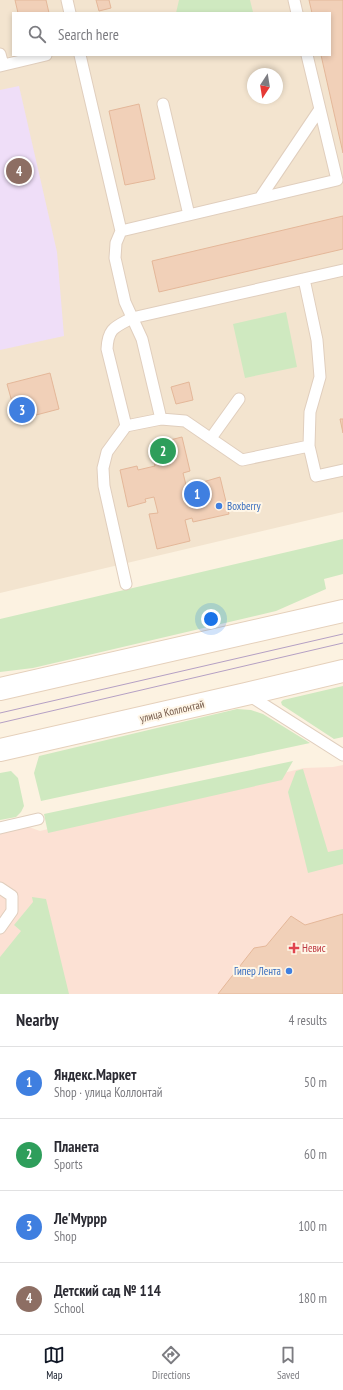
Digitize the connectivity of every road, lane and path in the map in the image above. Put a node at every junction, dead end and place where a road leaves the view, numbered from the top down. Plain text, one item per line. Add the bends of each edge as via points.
1 (67, 0) edge
2 (294, 0) edge
3 (70, 12) edge
4 (297, 12) edge
5 (0, 54) edge
6 (42, 56) edge
7 (80, 56) edge
8 (307, 56) edge
9 (2, 66) edge
10 (163, 104) dead end
11 (320, 109) junction
12 (260, 198) junction
13 (188, 215) junction
14 (121, 231) junction
15 (343, 270) edge
16 (304, 279) junction
17 (132, 318) junction
18 (240, 399) dead end
19 (161, 419) junction
20 (126, 426) junction
21 (210, 438) junction
22 (309, 446) junction
23 (343, 470) edge
24 (126, 584) dead end
25 (343, 612) edge
26 (343, 671) edge
27 (0, 689) edge
28 (246, 694) junction
29 (0, 750) edge
30 (343, 755) edge
31 (38, 819) dead end
32 (0, 828) edge
33 (0, 888) edge
34 (0, 928) edge

1 - 3 lane
2 - 4 lane
5 - 9 lane
6 - 9 lane
7 - 14 lane
8 - 11 lane
10 - 13 lane
11 - 12 lane
11 - 12 lane via 337,180
12 - 13 lane
13 - 14 lane
14 - 17 lane via 116,243 115,258 125,302
15 - 16 lane
16 - 17 lane
16 - 22 lane via 317,340 320,377 310,412
17 - 19 lane via 142,339
17 - 20 lane via 115,326 107,337 107,349
18 - 21 lane
19 - 20 lane
19 - 21 lane via 185,421
20 - 24 lane via 107,452 103,468 104,486
21 - 22 lane via 242,460
22 - 23 lane via 316,476
25 - 27 main road
26 - 28 main road, улица Коллонтай
28 - 29 main road, улица Коллонтай
28 - 30 lane
31 - 32 lane
33 - 34 lane via 12,896 12,912

